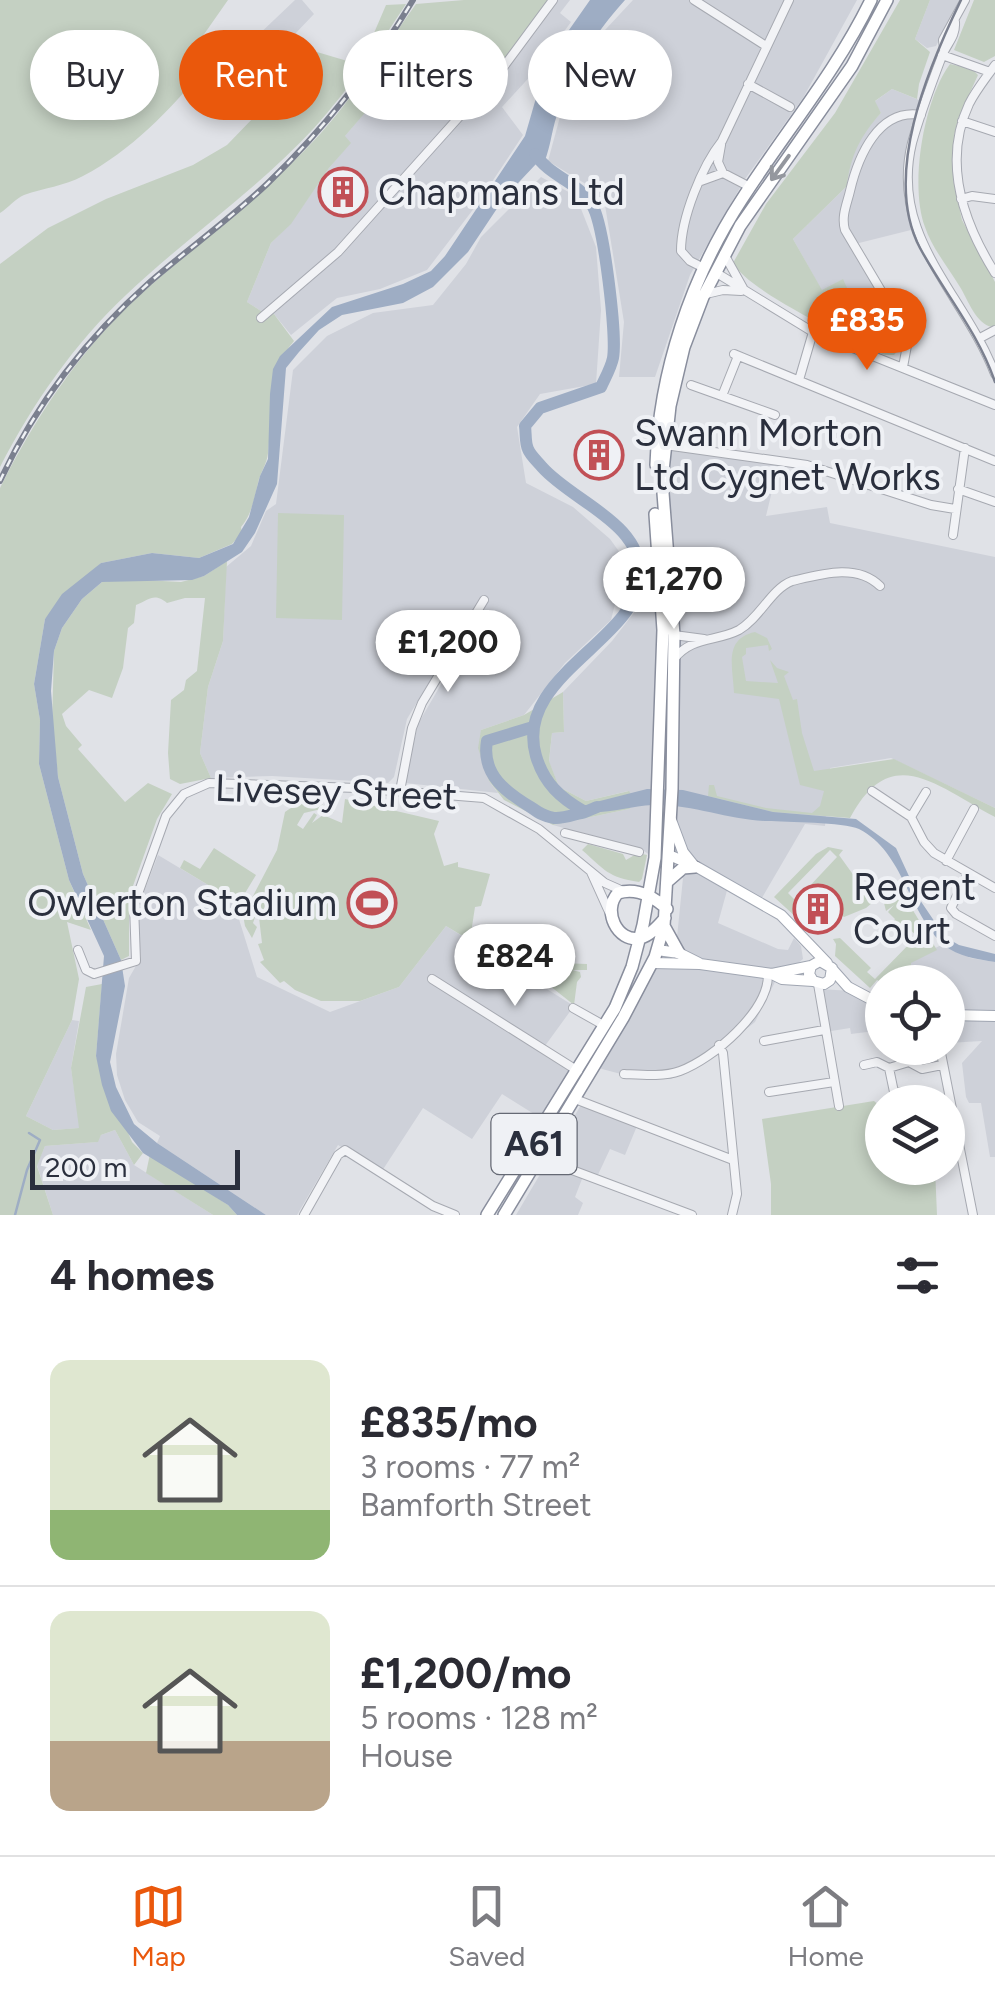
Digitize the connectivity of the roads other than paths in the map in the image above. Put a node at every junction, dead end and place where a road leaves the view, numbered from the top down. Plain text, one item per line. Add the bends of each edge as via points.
1 (553, 0) edge
2 (694, 0) edge
3 (789, 0) edge
4 (871, 0) edge
5 (887, 0) edge
6 (965, 0) edge
7 (766, 46) junction
8 (943, 52) junction
9 (993, 69) edge
10 (748, 84) junction
11 (790, 107) dead end
12 (921, 115) junction
13 (962, 121) junction
14 (995, 132) edge
15 (722, 141) junction
16 (722, 173) junction
17 (701, 181) junction
18 (750, 187) junction
19 (995, 198) edge
20 (960, 199) junction
21 (755, 203) junction
22 (995, 250) edge
23 (724, 254) junction
24 (985, 256) junction
25 (705, 268) junction
26 (995, 273) edge
27 (746, 292) junction
28 (703, 297) junction
29 (261, 318) dead end
30 (995, 330) edge
31 (814, 332) junction
32 (980, 338) junction
33 (902, 367) junction
34 (995, 374) edge
35 (798, 380) junction
36 (691, 385) dead end
37 (722, 396) junction
38 (975, 398) junction
39 (995, 405) edge
40 (995, 414) edge
41 (775, 415) dead end
42 (665, 444) junction
43 (965, 448) junction
44 (995, 461) edge
45 (958, 489) junction
46 (995, 502) edge
47 (955, 509) junction
48 (953, 535) dead end
49 (880, 586) dead end
50 (484, 600) dead end
51 (674, 635) junction
52 (704, 639) junction
53 (667, 660) junction
54 (400, 791) junction
55 (872, 791) dead end
56 (926, 792) dead end
57 (974, 809) dead end
58 (912, 816) junction
59 (670, 820) junction
60 (565, 834) dead end
61 (580, 837) junction
62 (656, 841) junction
63 (640, 852) dead end
64 (572, 854) junction
65 (669, 856) junction
66 (946, 860) junction
67 (695, 866) junction
68 (591, 872) junction
69 (968, 873) junction
70 (668, 880) junction
71 (994, 885) edge
72 (622, 891) junction
73 (650, 896) junction
74 (610, 915) junction
75 (666, 918) junction
76 (995, 936) edge
77 (640, 938) junction
78 (812, 946) junction
79 (78, 950) dead end
80 (678, 953) junction
81 (654, 956) junction
82 (700, 964) junction
83 (812, 965) junction
84 (829, 966) junction
85 (770, 974) junction
86 (432, 979) dead end
87 (627, 980) junction
88 (819, 982) junction
89 (848, 987) junction
90 (865, 996) edge
91 (573, 1008) dead end
92 (965, 1015) edge
93 (995, 1016) edge
94 (604, 1026) junction
95 (824, 1030) junction
96 (764, 1040) dead end
97 (720, 1045) junction
98 (864, 1065) dead end
99 (898, 1065) edge
100 (914, 1065) edge
101 (942, 1065) joint
102 (889, 1068) junction
103 (578, 1071) junction
104 (624, 1074) dead end
105 (834, 1082) junction
106 (893, 1085) edge
107 (769, 1092) dead end
108 (575, 1099) junction
109 (838, 1106) dead end
110 (540, 1158) junction
111 (733, 1160) junction
112 (304, 1215) edge
113 (455, 1215) edge
114 (485, 1215) edge
115 (504, 1215) edge
116 (692, 1215) edge
117 (732, 1215) edge
118 (973, 1215) edge

1 - 29 street via 514,55 338,252
2 - 7 street
3 - 7 street
4 - 18 highway, A61 via 833,68
5 -> 21 highway, A61 via 852,66
6 - 8 street
7 - 10 street
8 - 9 street
8 - 12 street
9 - 13 street
10 - 11 street
10 - 15 street
12 - 32 street via 907,174 912,221
12 - 33 street via 895,118 869,142 855,167 843,218 905,331
13 - 14 street
13 - 20 street
15 - 16 street
15 - 17 street
16 - 17 street
16 - 18 street
17 - 25 street via 680,248
18 - 21 highway
18 - 25 highway, A61
19 - 20 street
20 - 24 street
21 - 23 highway, A61
22 - 24 street
23 - 25 highway, A61
23 - 27 street
24 - 26 street
25 - 27 street
25 - 28 highway, A61
25 - 53 highway, A61 via 673,356 657,441 655,507
27 - 28 street
27 - 31 street
28 - 42 highway, A61 via 678,368
30 - 32 street
31 - 33 street
31 - 35 street
32 - 34 street
33 - 38 street
35 - 37 street via 736,355
35 - 43 street
36 - 37 street
37 - 41 street
38 - 39 street
38 - 40 street
42 - 47 street via 807,465
42 - 51 highway, A61 via 663,516
43 - 44 street
43 - 45 street
45 - 46 street
45 - 47 street
47 - 48 street
49 - 52 street via 855,571 792,581 740,629
50 - 54 street via 422,703
51 - 52 street
51 - 53 highway
52 - 53 street
53 - 59 highway, A61
53 - 62 highway, A61
54 - 64 street, Livesey Street via 489,800
54 - 79 street, Livesey Street via 216,782 188,790 166,816 135,901 138,958 128,966 88,972
55 - 58 street
56 - 58 street
57 - 66 street
58 - 66 street via 924,842
59 - 65 highway, A61
59 - 67 main road
60 - 61 street
61 - 63 street
61 - 64 street
62 - 65 highway
62 - 73 highway, A61
64 - 68 street, Livesey Street
65 - 67 main road
65 - 70 highway, A61
66 - 69 street
67 - 70 highway
67 - 78 main road via 782,915
68 - 72 street, Livesey Street
68 - 74 street, Livesey Street
69 - 71 street
69 - 76 street via 952,908
70 - 75 highway, A61
72 - 73 highway
72 - 74 highway via 611,900
73 - 75 highway
73 - 77 highway, A61
74 - 77 highway via 626,934
75 - 77 highway
75 - 80 highway
75 - 81 highway, A61
77 - 87 highway, A61
78 - 83 main road
78 - 84 main road
80 - 81 main road
80 - 82 main road
81 - 82 main road
81 - 87 highway
81 - 108 highway, A61
82 - 85 main road
83 - 84 main road
83 - 85 main road
83 - 88 main road via 809,974
84 - 88 main road
84 - 89 main road
85 - 88 main road
85 - 97 street via 758,1010
86 - 103 street
87 - 94 highway, A61
88 - 89 main road
88 - 95 street
89 - 90 main road
91 - 94 street
92 - 93 main road
94 - 103 highway, A61
95 - 96 street
95 - 105 street
97 - 104 street via 678,1072
97 - 111 street
98 - 102 street
99 - 102 street
100 - 101 street
101 - 118 street
102 - 106 street
103 - 114 highway, A61
105 - 107 street
105 - 109 street
108 - 110 highway, A61
108 - 111 street
110 - 115 highway, A61
110 - 116 street
111 - 117 street
112 - 113 street via 345,1150

